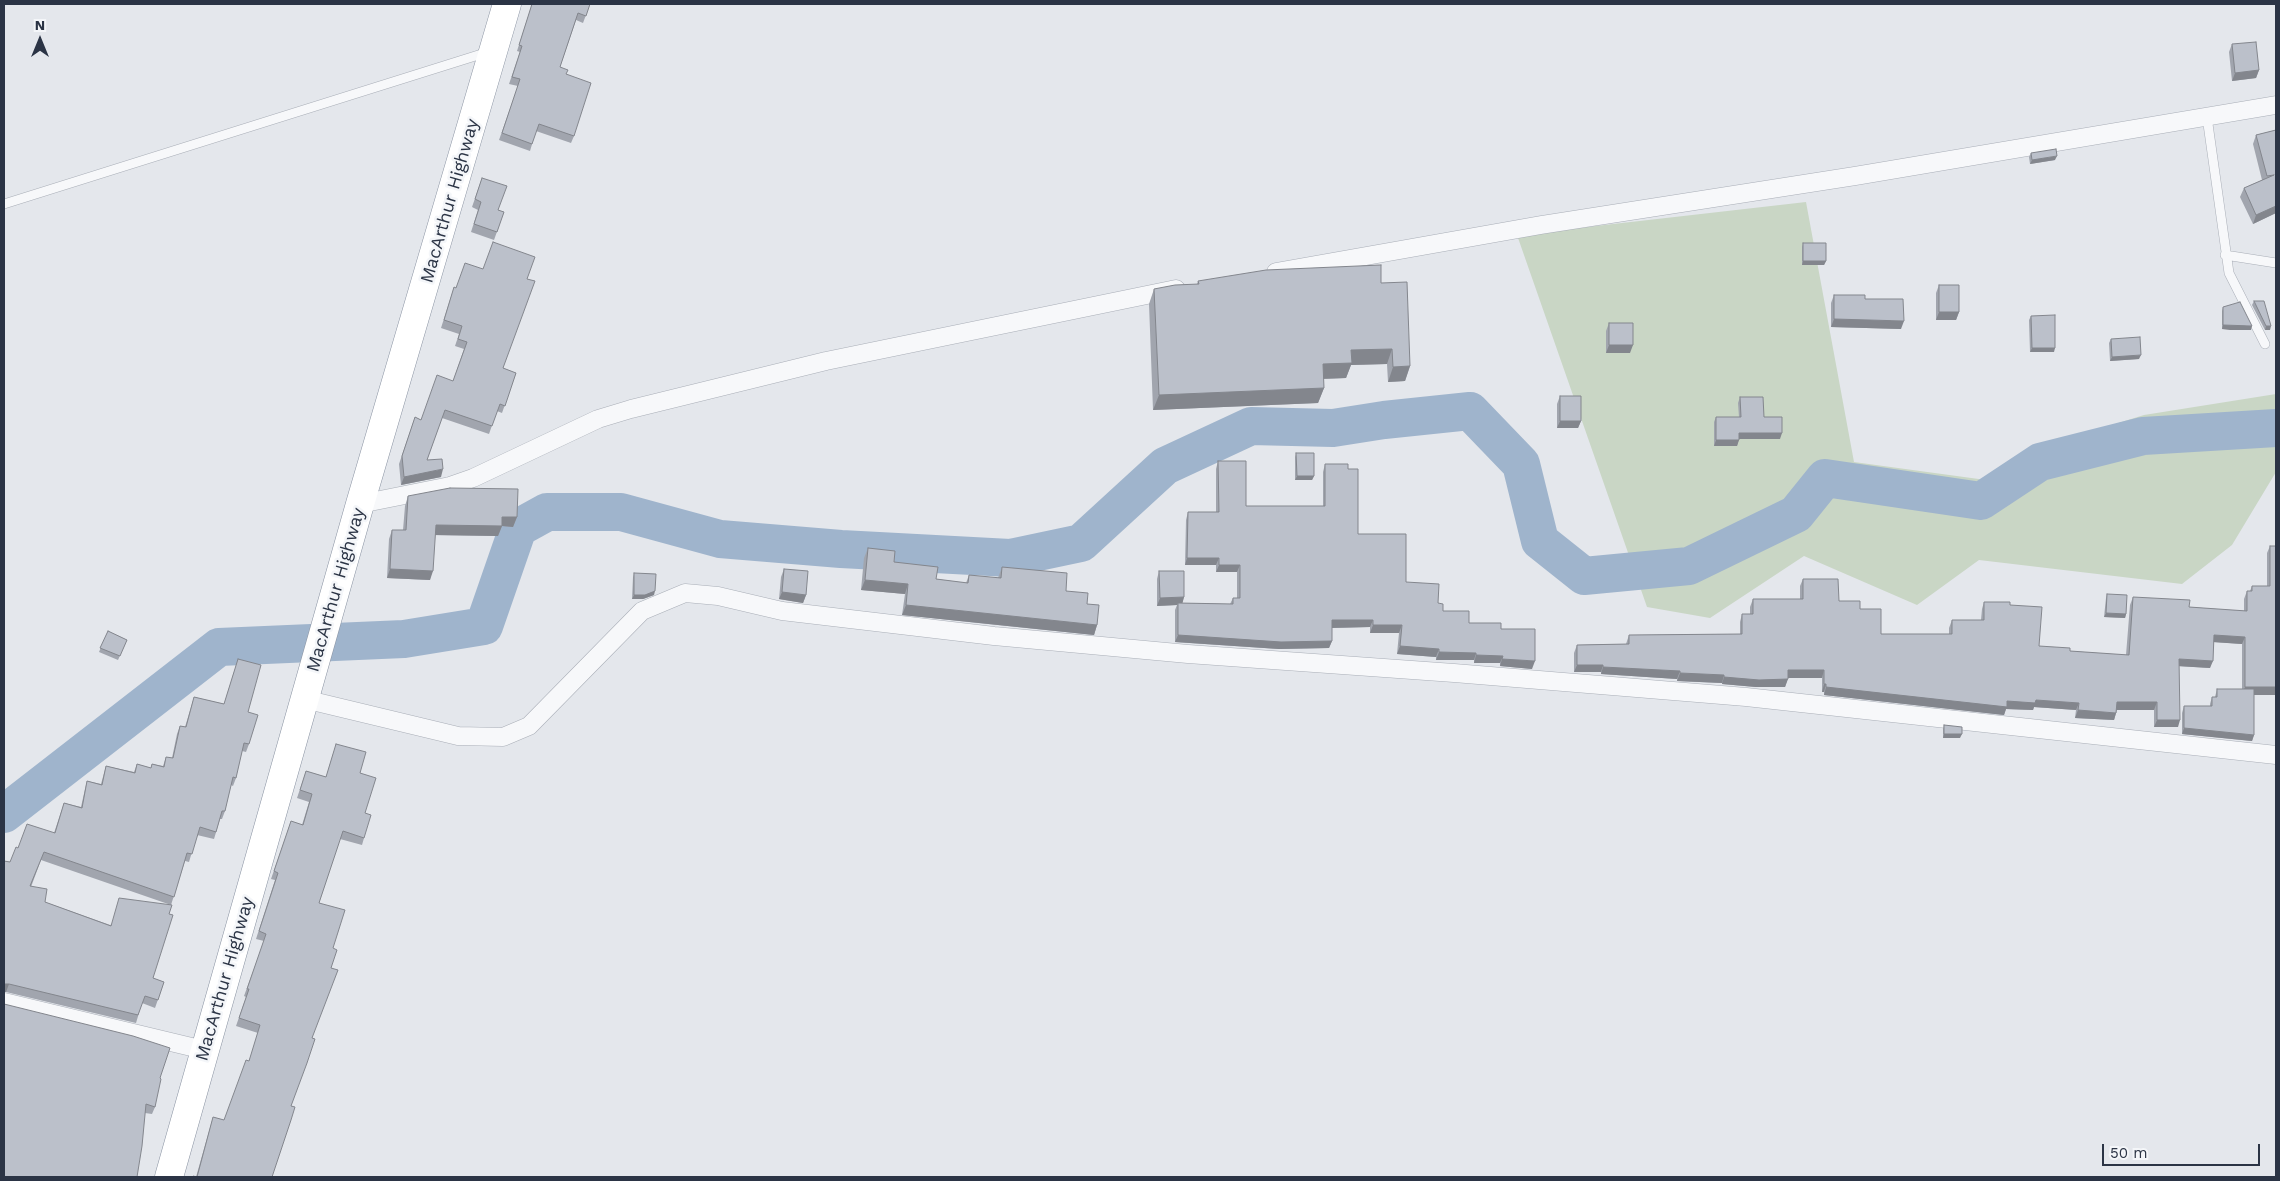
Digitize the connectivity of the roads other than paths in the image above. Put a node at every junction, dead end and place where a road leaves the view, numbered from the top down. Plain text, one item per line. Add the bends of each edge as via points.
1 (507, 4) edge
2 (494, 50) junction
3 (2276, 105) edge
4 (2207, 117) junction
5 (4, 204) edge
6 (2225, 255) junction
7 (2276, 263) edge
8 (1258, 275) edge
9 (1192, 286) edge
10 (2265, 344) dead end
11 (360, 504) junction
12 (306, 692) junction
13 (2276, 755) edge
14 (4, 1002) edge
15 (204, 1050) junction
16 (169, 1177) edge

1 - 2 highway, MacArthur Highway
2 - 5 lane
2 - 11 highway, MacArthur Highway
3 - 4 street
4 - 6 lane
4 - 8 street via 1550,223
6 - 7 lane
6 - 10 lane via 2236,289
9 - 11 street via 826,361 631,409 598,419 473,478 450,486
11 - 12 highway, MacArthur Highway
12 - 13 street via 458,736 503,737 529,726 642,611 685,593 718,596 782,611 994,636 1746,697
12 - 15 highway, MacArthur Highway
14 - 15 street
15 - 16 highway, MacArthur Highway

